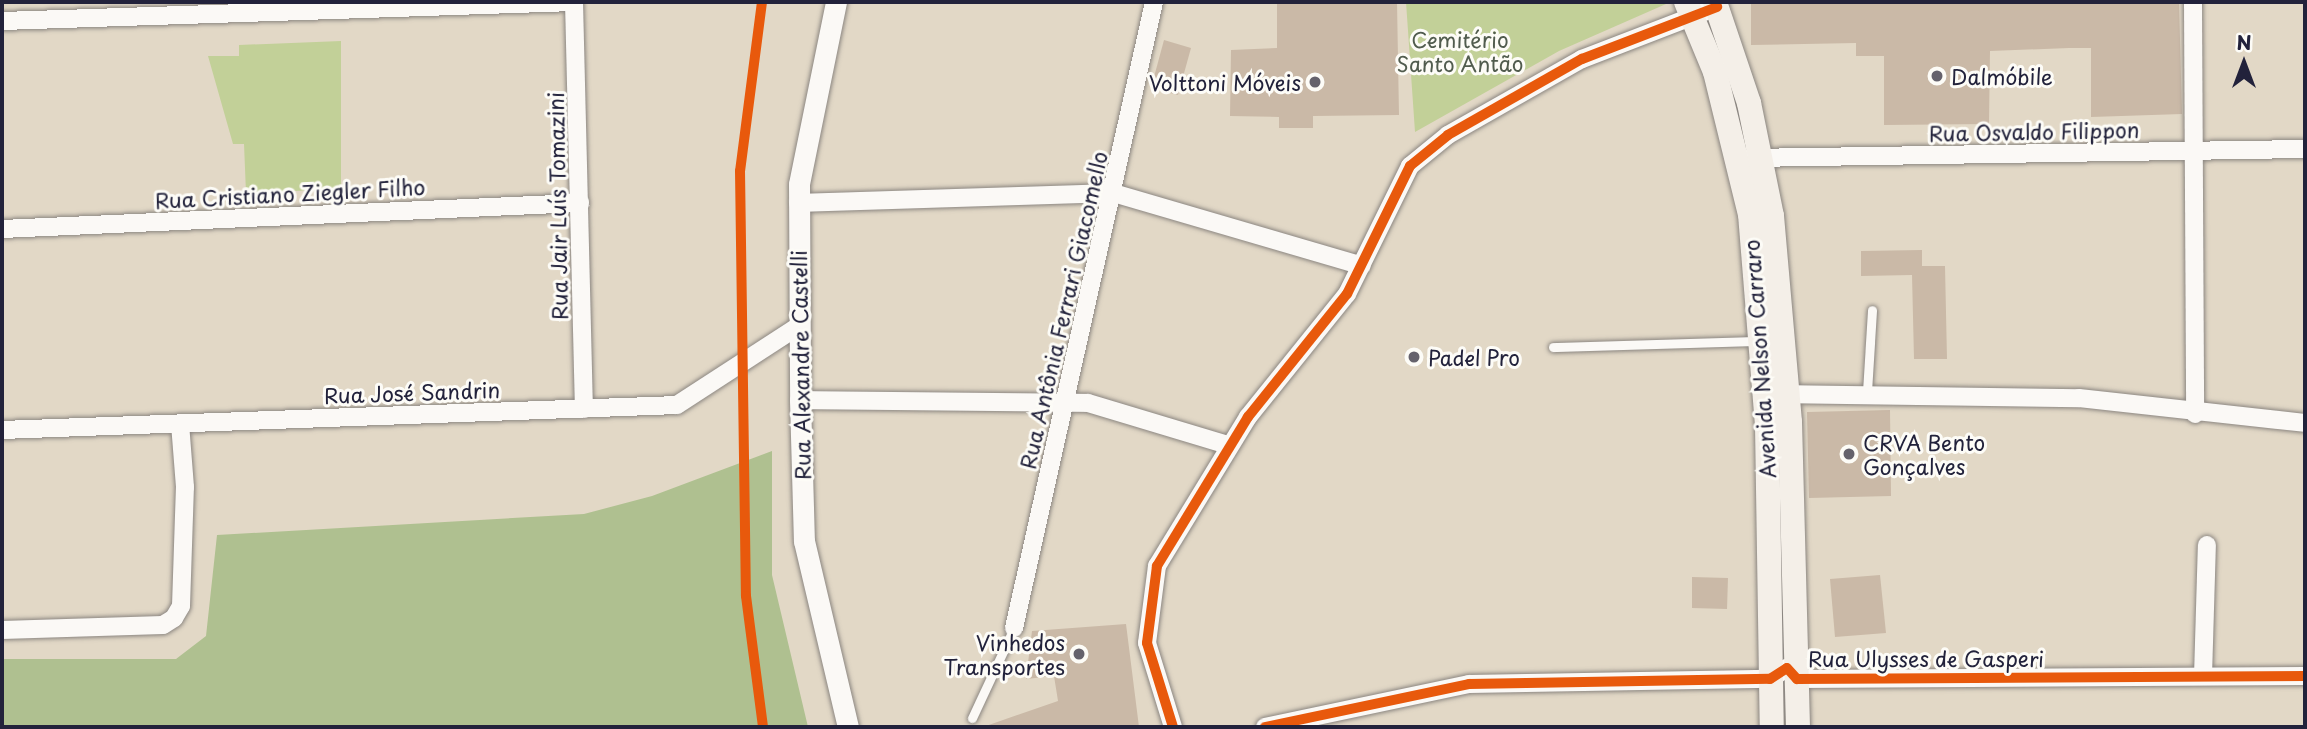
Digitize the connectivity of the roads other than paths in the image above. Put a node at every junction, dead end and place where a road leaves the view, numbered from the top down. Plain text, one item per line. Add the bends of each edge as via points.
1 (575, 2) edge
2 (836, 2) edge
3 (1154, 2) edge
4 (2193, 2) edge
5 (1716, 4) edge
6 (1689, 9) edge
7 (2, 21) edge
8 (1726, 68) junction
9 (2305, 149) edge
10 (2197, 151) junction
11 (1762, 157) junction
12 (1738, 159) junction
13 (1113, 193) junction
14 (580, 203) junction
15 (798, 203) junction
16 (2, 229) edge
17 (1362, 266) junction
18 (1768, 287) junction
19 (1872, 310) dead end
20 (800, 325) junction
21 (1761, 341) junction
22 (1553, 348) dead end
23 (1867, 392) junction
24 (1776, 394) junction
25 (800, 400) junction
26 (1065, 401) junction
27 (584, 409) junction
28 (2195, 414) junction
29 (180, 423) junction
30 (2305, 423) edge
31 (1778, 424) junction
32 (2, 430) edge
33 (1228, 445) junction
34 (2207, 545) dead end
35 (1014, 628) joint
36 (2, 630) edge
37 (2203, 676) junction
38 (2305, 676) edge
39 (1770, 678) junction
40 (1797, 678) junction
41 (972, 718) dead end
42 (848, 727) edge
43 (1173, 727) edge
44 (1265, 727) edge
45 (1772, 727) edge
46 (1798, 727) edge

1 - 7 street
1 - 14 street, Rua Jair Luís Tomazini
2 - 15 street, Rua Alexandre Castelli
3 - 13 street, Rua Antônia Ferrari Giacomello
4 - 10 street
5 - 6 street
5 - 8 main road, Avenida Nelson Carraro
6 - 8 main road, Avenida Nelson Carraro
6 - 17 street via 1582,59 1425,151 1400,183
8 - 11 main road, Avenida Nelson Carraro
8 - 12 main road, Avenida Nelson Carraro
9 - 10 street, Rua Osvaldo Filippon
10 - 11 street, Rua Osvaldo Filippon
10 - 28 street
11 - 12 street, Rua Osvaldo Filippon
11 - 18 main road, Avenida Nelson Carraro
12 - 18 main road, Avenida Nelson Carraro
13 - 15 street
13 - 17 street
13 - 26 street, Rua Antônia Ferrari Giacomello
14 - 16 street, Rua Cristiano Ziegler Filho
14 - 27 street, Rua Jair Luís Tomazini
15 - 20 street, Rua Alexandre Castelli
17 - 33 street via 1330,318
18 - 21 main road, Avenida Nelson Carraro
18 - 24 main road, Avenida Nelson Carraro
19 - 23 lane
20 - 25 street, Rua Alexandre Castelli
20 - 27 street, Rua José Sandrin via 688,402
21 - 22 lane
21 - 24 main road, Avenida Nelson Carraro
23 - 24 street
23 - 28 street via 2079,398
24 - 31 main road, Avenida Nelson Carraro
25 - 26 street
25 - 42 street, Rua Alexandre Castelli via 804,541
26 - 33 street
26 - 35 street, Rua Antônia Ferrari Giacomello
27 - 29 street, Rua José Sandrin
28 - 30 street
29 - 32 street, Rua José Sandrin
29 - 36 street via 184,500 181,606 174,618 163,625
31 - 39 main road, Avenida Nelson Carraro
31 - 40 main road, Avenida Nelson Carraro
33 - 43 street via 1167,547 1149,593 1147,643
34 - 37 street
35 - 41 lane
37 - 38 street, Rua Ulysses de Gasperi
37 - 40 street, Rua Ulysses de Gasperi
39 - 40 street, Rua Ulysses de Gasperi via 1787,668
39 - 44 street, Rua Ulysses de Gasperi via 1469,684
39 - 45 main road, Avenida Nelson Carraro
40 - 46 main road, Avenida Nelson Carraro

